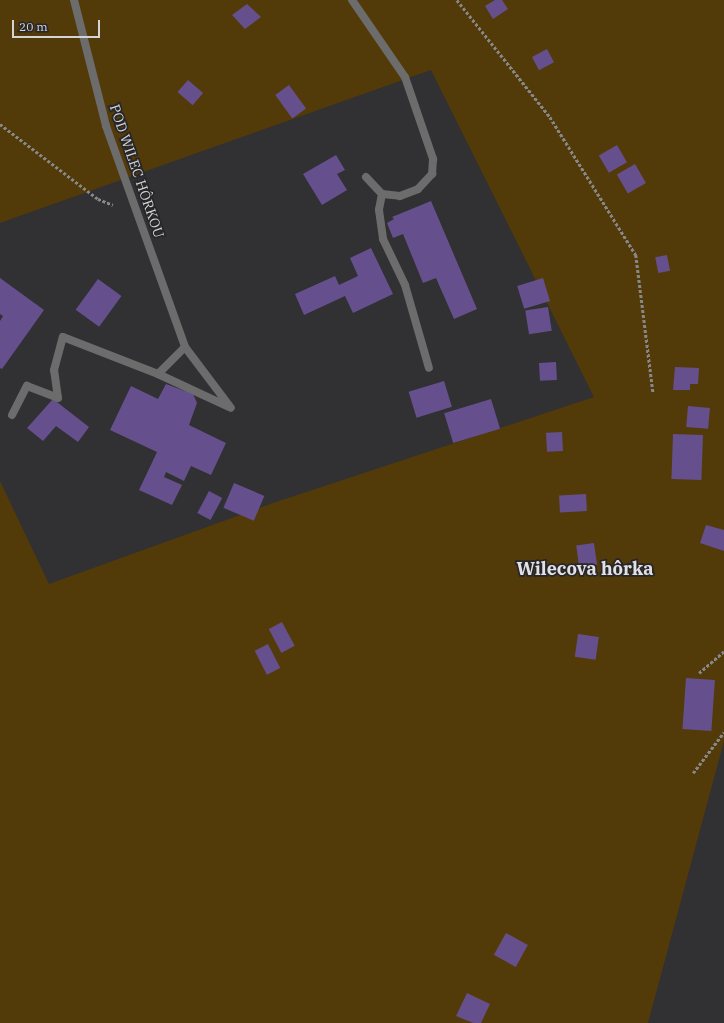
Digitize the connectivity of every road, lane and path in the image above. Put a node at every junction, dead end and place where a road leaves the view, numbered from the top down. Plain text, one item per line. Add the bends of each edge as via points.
1 (74, 0) edge
2 (352, 0) edge
3 (457, 0) edge
4 (0, 124) edge
5 (366, 177) dead end
6 (382, 194) junction
7 (138, 215) junction
8 (185, 347) junction
9 (429, 368) dead end
10 (158, 374) junction
11 (653, 392) dead end
12 (12, 415) dead end
13 (724, 651) edge
14 (699, 673) dead end
15 (724, 732) edge
16 (693, 773) dead end

1 - 7 street, POD WILEC HÔRKOU via 106,126
2 - 6 street via 405,77 433,159 432,174 418,189 400,196
3 - 11 path via 550,117 636,255
4 - 7 path via 98,199
5 - 6 street
6 - 9 street via 378,210 383,239 405,285
7 - 8 street, POD WILEC HÔRKOU
8 - 10 street
8 - 10 street, POD WILEC HÔRKOU via 231,408
10 - 12 street via 63,337 54,370 58,398 27,386
13 - 14 path
15 - 16 path

